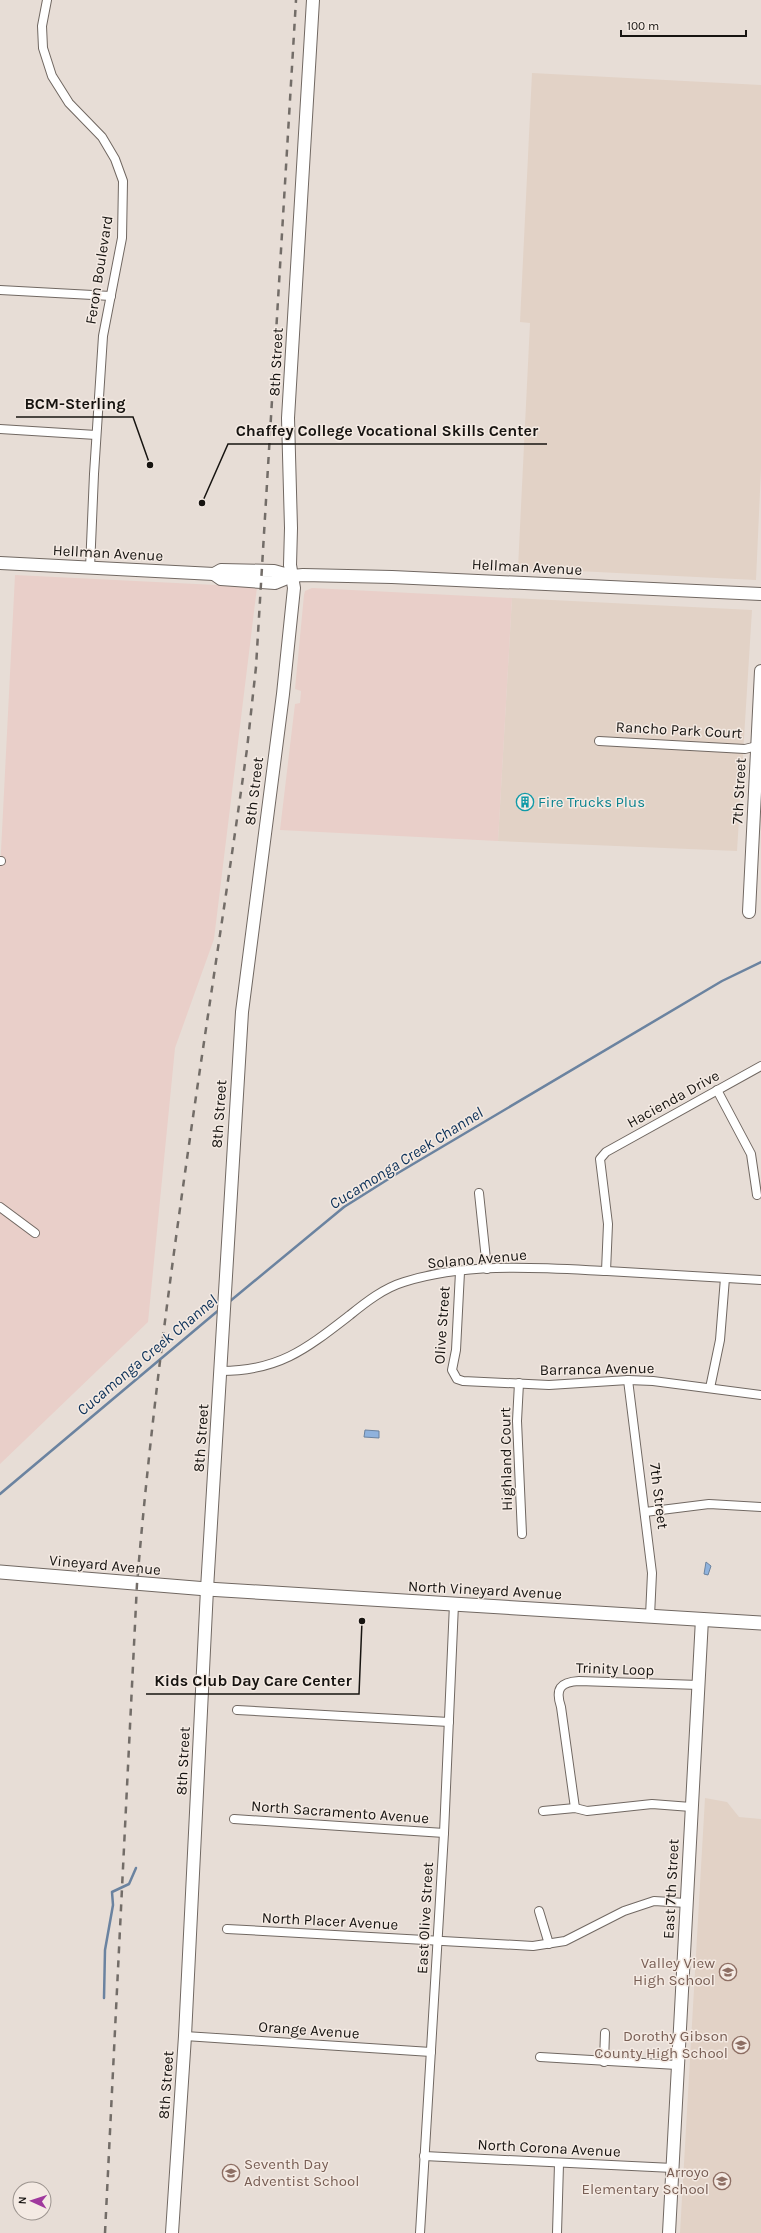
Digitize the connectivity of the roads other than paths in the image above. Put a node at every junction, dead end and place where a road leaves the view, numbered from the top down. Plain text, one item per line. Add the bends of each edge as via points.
1 (47, 0) edge
2 (313, 0) edge
3 (0, 290) edge
4 (111, 296) junction
5 (0, 428) edge
6 (96, 435) junction
7 (0, 563) edge
8 (90, 568) junction
9 (292, 576) junction
10 (761, 594) edge
11 (761, 671) edge
12 (599, 741) dead end
13 (759, 745) edge
14 (749, 912) dead end
15 (761, 1066) edge
16 (717, 1090) junction
17 (479, 1193) dead end
18 (757, 1195) dead end
19 (0, 1207) edge
20 (35, 1232) dead end
21 (487, 1269) junction
22 (606, 1271) junction
23 (460, 1272) junction
24 (725, 1278) junction
25 (761, 1280) edge
26 (221, 1371) junction
27 (456, 1379) joint
28 (628, 1380) junction
29 (519, 1384) junction
30 (710, 1388) junction
31 (761, 1395) edge
32 (761, 1507) edge
33 (645, 1512) junction
34 (522, 1534) dead end
35 (0, 1572) edge
36 (207, 1589) junction
37 (454, 1604) junction
38 (650, 1616) junction
39 (702, 1619) junction
40 (761, 1623) edge
41 (698, 1686) junction
42 (237, 1710) dead end
43 (449, 1722) junction
44 (691, 1807) junction
45 (574, 1808) junction
46 (543, 1811) dead end
47 (234, 1819) dead end
48 (444, 1833) junction
49 (686, 1903) junction
50 (539, 1911) dead end
51 (227, 1929) dead end
52 (437, 1941) junction
53 (550, 1944) junction
54 (604, 2033) dead end
55 (185, 2036) junction
56 (431, 2052) junction
57 (540, 2057) dead end
58 (604, 2062) junction
59 (677, 2065) junction
60 (424, 2156) junction
61 (559, 2164) junction
62 (673, 2168) junction
63 (172, 2233) edge
64 (420, 2233) edge
65 (556, 2233) edge
66 (669, 2233) edge

1 - 4 street, Feron Boulevard via 42,26 43,48 52,76 70,103 102,137 115,159 123,182 122,238
2 - 9 street, 8th Street via 288,418
3 - 4 street
4 - 6 street, Feron Boulevard via 103,336
5 - 6 street
6 - 8 street, Feron Boulevard
7 - 8 street, Hellman Avenue
8 - 9 street, Hellman Avenue via 214,574 221,579 275,583
9 - 10 street, Hellman Avenue via 392,576
9 - 26 street, 8th Street via 294,588 288,649 242,1012
11 - 13 street, 7th Street
12 - 13 street, Rancho Park Court via 745,749
13 - 14 street, 7th Street
15 - 16 street, Hacienda Drive
16 - 18 street via 751,1154
16 - 22 street, Hacienda Drive via 606,1152 600,1159 608,1224
17 - 21 street
19 - 20 street
21 - 22 street, Solano Avenue via 549,1267
21 - 23 street, Solano Avenue
22 - 24 street, Solano Avenue
23 - 26 street, Solano Avenue via 403,1282 384,1291 312,1345 292,1356 261,1368
23 - 27 street, Olive Street via 456,1350 452,1370
24 - 25 street, Solano Avenue
24 - 30 street via 720,1340
26 - 36 street, 8th Street
27 - 29 street, Barranca Avenue
28 - 29 street, Barranca Avenue via 549,1386
28 - 30 street, Barranca Avenue
28 - 33 street, 7th Street
29 - 34 street, Highland Court via 517,1421
30 - 31 street, Barranca Avenue
32 - 33 street via 709,1504
33 - 38 street, 7th Street via 652,1573
35 - 36 main road, Vineyard Avenue
36 - 37 main road, North Vineyard Avenue
36 - 55 street, 8th Street
37 - 38 main road, North Vineyard Avenue
37 - 43 street, East Olive Street
38 - 39 main road, North Vineyard Avenue
39 - 40 main road, North Vineyard Avenue
39 - 41 street, East 7th Street
41 - 44 street, East 7th Street
41 - 45 street, Trinity Loop via 566,1681 558,1697
42 - 43 street
43 - 48 street, East Olive Street
44 - 45 street via 652,1804 587,1811
44 - 49 street, East 7th Street
45 - 46 street
47 - 48 street, North Sacramento Avenue
48 - 52 street, East Olive Street
49 - 53 street, North Placer Avenue via 654,1901 624,1911 565,1941
49 - 59 street, East 7th Street
50 - 53 street
51 - 52 street, North Placer Avenue
52 - 53 street, North Placer Avenue via 533,1946
52 - 56 street, East Olive Street
54 - 58 street
55 - 56 street, Orange Avenue
55 - 63 street, 8th Street
56 - 60 street, East Olive Street
57 - 58 street
58 - 59 street
59 - 62 street, East 7th Street
60 - 61 street, North Corona Avenue
60 - 64 street, East Olive Street
61 - 62 street, North Corona Avenue
61 - 65 street
62 - 66 street, East 7th Street

